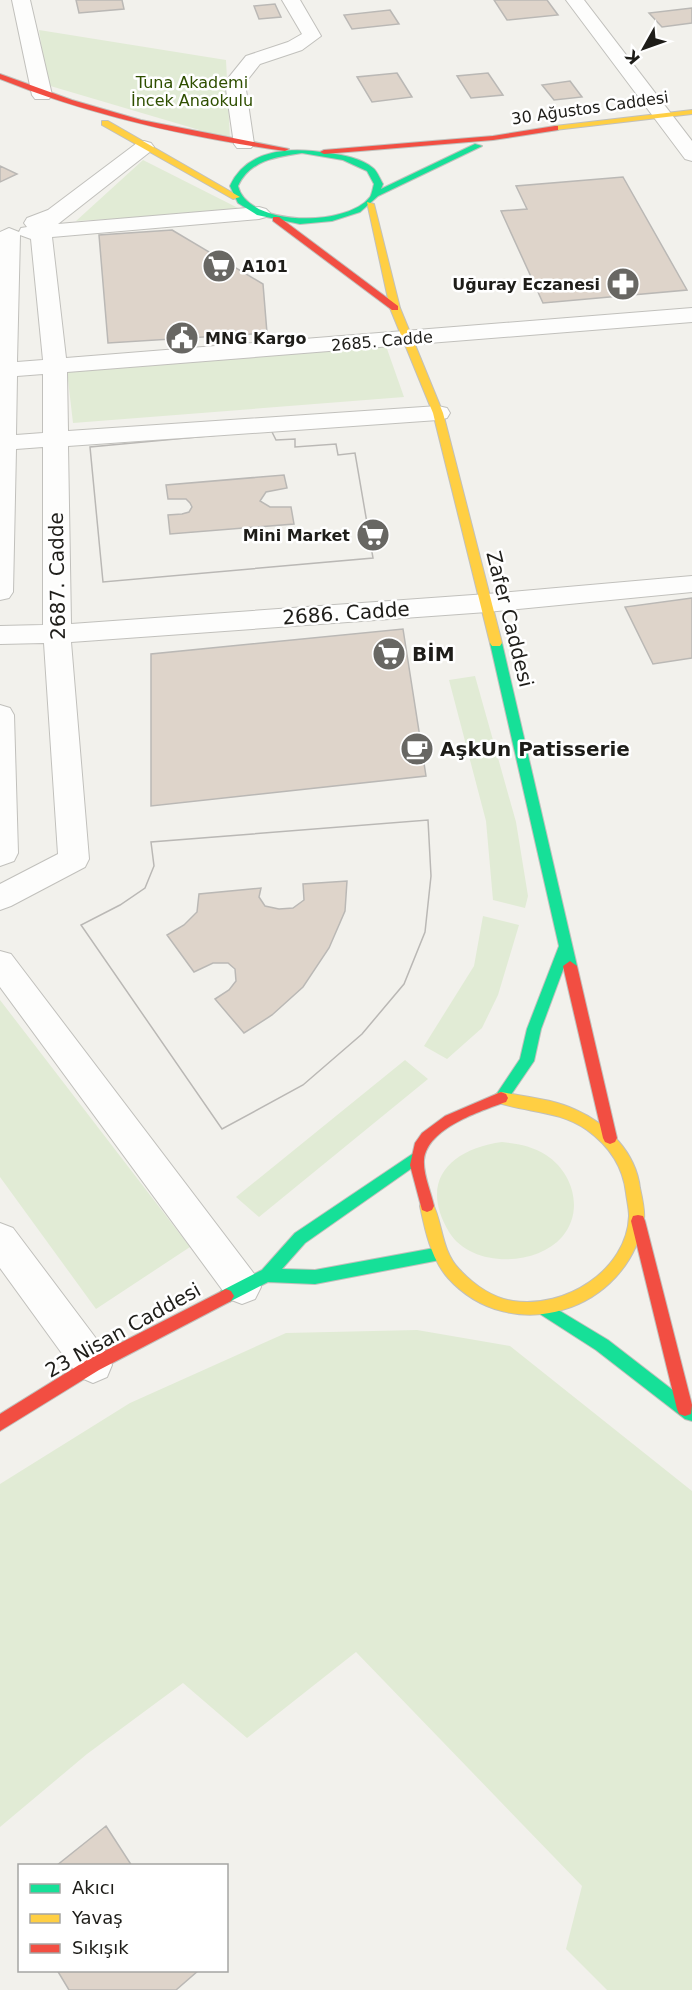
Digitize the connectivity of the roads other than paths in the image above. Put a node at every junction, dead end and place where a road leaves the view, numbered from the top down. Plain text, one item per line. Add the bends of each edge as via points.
1 (21, 0) edge
2 (291, 0) edge
3 (575, 0) edge
4 (0, 76) edge
5 (42, 95) junction
6 (78, 107) junction
7 (692, 112) edge
8 (663, 115) junction
9 (493, 138) junction
10 (244, 144) junction
11 (144, 147) junction
12 (302, 151) junction
13 (324, 152) junction
14 (692, 155) edge
15 (236, 196) junction
16 (374, 199) junction
17 (268, 216) junction
18 (48, 223) junction
19 (4, 235) edge
20 (395, 308) junction
21 (692, 315) edge
22 (408, 339) junction
23 (55, 366) junction
24 (3, 370) edge
25 (438, 413) junction
26 (56, 439) junction
27 (3, 443) edge
28 (692, 584) edge
29 (0, 592) edge
30 (487, 603) junction
31 (57, 634) junction
32 (0, 635) edge
33 (0, 716) edge
34 (0, 855) edge
35 (0, 898) edge
36 (566, 945) junction
37 (0, 963) edge
38 (501, 1098) junction
39 (610, 1138) junction
40 (417, 1157) junction
41 (638, 1221) junction
42 (0, 1239) edge
43 (440, 1254) junction
44 (254, 1281) junction
45 (545, 1309) junction
46 (93, 1365) junction
47 (688, 1412) edge
48 (0, 1423) edge

1 - 5 street
2 - 10 street via 312,36 253,60 235,82
3 - 8 street
4 - 5 main road
5 - 6 main road
6 - 10 main road
6 - 11 main road
7 - 8 main road, 30 Ağustos Caddesi
8 - 9 main road, 30 Ağustos Caddesi
8 - 14 street
9 - 13 main road, 30 Ağustos Caddesi
9 - 16 main road, 30 Ağustos Caddesi
10 - 12 main road
11 - 15 main road
11 - 18 street
12 - 13 main road
12 - 15 main road via 272,156 248,166 238,176
13 - 16 main road, Zafer Caddesi via 362,163 374,172 379,183
15 - 17 main road via 245,206
16 - 17 main road, 30 Ağustos Caddesi via 348,215 318,222
16 - 20 main road, Zafer Caddesi
17 - 18 street
17 - 20 main road
18 - 19 street
18 - 23 street, 2687. Cadde
19 - 24 street
20 - 22 main road, Zafer Caddesi
21 - 22 street, 2685. Cadde
22 - 23 street, 2685. Cadde
22 - 25 main road, Zafer Caddesi
23 - 24 street, 2685. Cadde
23 - 26 street, 2687. Cadde
24 - 27 street
25 - 26 street
25 - 30 main road, Zafer Caddesi
26 - 27 street
26 - 31 street, 2687. Cadde
27 - 29 street
28 - 30 street, 2686. Cadde
30 - 31 street, 2686. Cadde
30 - 36 main road, Zafer Caddesi
31 - 32 street, 2686. Cadde
31 - 35 street, 2687. Cadde via 74,859
33 - 34 street
36 - 38 main road via 534,1029 527,1061
36 - 39 main road, Zafer Caddesi
37 - 44 street
38 - 39 main road via 572,1114
38 - 40 main road, 23 Nisan Caddesi via 424,1140
39 - 41 main road via 636,1189
40 - 43 main road
40 - 44 main road, 23 Nisan Caddesi via 300,1238
41 - 45 main road via 629,1251 609,1278 582,1296
41 - 47 main road
42 - 46 street
43 - 44 main road via 315,1277
43 - 45 main road via 451,1272 476,1296 508,1309
44 - 46 main road, 23 Nisan Caddesi
45 - 47 main road via 602,1345
46 - 48 main road, 23 Nisan Caddesi

